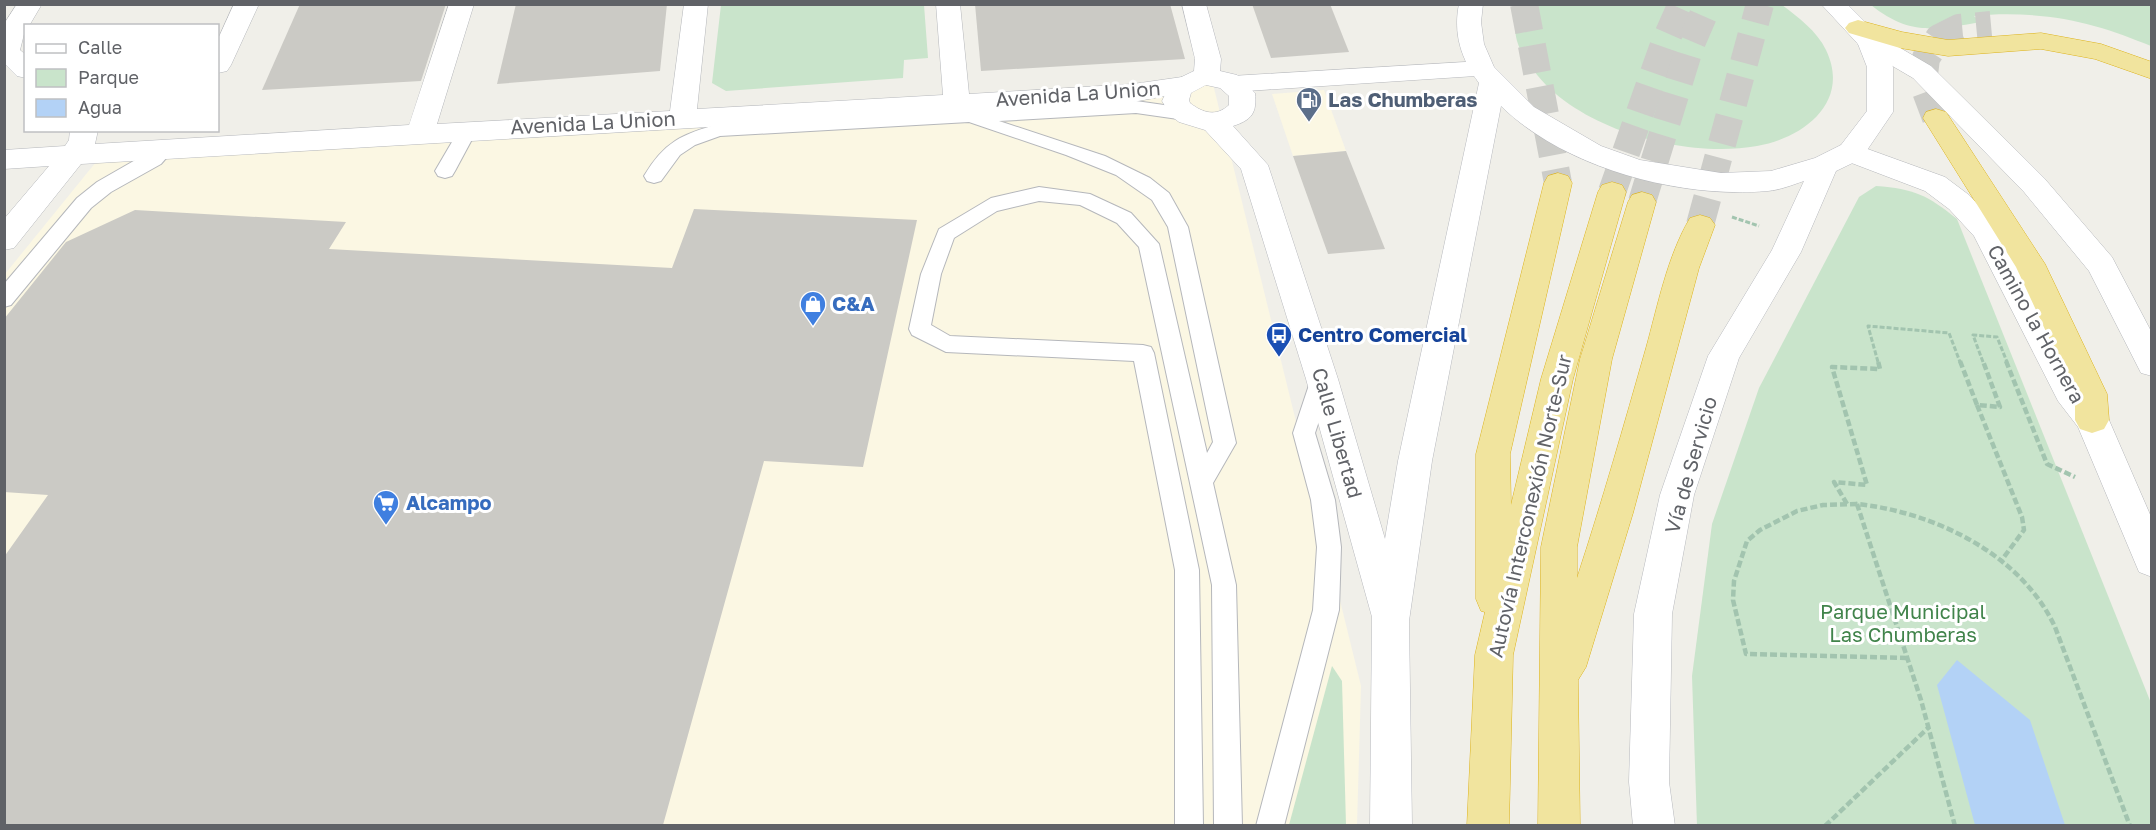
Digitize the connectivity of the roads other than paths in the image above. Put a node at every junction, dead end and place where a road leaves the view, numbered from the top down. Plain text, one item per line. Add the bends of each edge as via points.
1 (30, 4) edge
2 (247, 4) edge
3 (462, 4) edge
4 (696, 4) edge
5 (948, 4) edge
6 (1194, 4) edge
7 (1833, 4) edge
8 (1465, 10) edge
9 (1990, 25) tunnel mouth
10 (1863, 34) junction
11 (6, 49) edge
12 (2151, 53) edge
13 (219, 63) edge
14 (24, 68) edge
15 (2151, 71) edge
16 (1487, 75) junction
17 (1194, 81) junction
18 (1232, 84) junction
19 (960, 109) junction
20 (1185, 114) junction
21 (1936, 117) tunnel mouth
22 (1213, 122) junction
23 (684, 129) junction
24 (468, 130) junction
25 (420, 133) junction
26 (76, 137) edge
27 (168, 143) edge
28 (15, 159) edge
29 (1838, 159) junction
30 (445, 171) dead end
31 (654, 176) dead end
32 (1558, 183) tunnel mouth
33 (1700, 225) tunnel mouth
34 (4, 240) edge
35 (4, 299) edge
36 (2141, 320) edge
37 (2151, 364) edge
38 (1322, 379) junction
39 (2092, 420) junction
40 (1200, 484) junction
41 (2151, 561) edge
42 (1390, 621) junction
43 (1494, 655) junction
44 (1557, 698) junction
45 (1189, 825) edge
46 (1228, 825) edge
47 (1270, 825) edge
48 (1391, 825) edge
49 (1488, 825) edge
50 (1559, 825) edge
51 (1654, 825) edge

1 - 11 street
2 - 13 street
3 - 25 street
4 - 23 street
5 - 19 street
6 - 17 street via 1208,59
7 - 10 street
8 - 16 street via 1471,44
9 - 12 highway via 2051,27 2107,37
10 - 15 highway via 1948,48 2041,41 2102,52
10 - 29 street, Vía de Servicio via 1880,68 1880,112
10 - 36 street via 1922,72 2034,185 2101,264
11 - 14 street
16 - 18 street
16 - 29 street via 1524,113 1591,153 1637,169 1722,183 1771,181
16 - 42 street
17 - 18 street via 1217,78
17 - 19 street, Avenida La Union via 1149,92
17 - 20 street via 1176,94 1175,101
18 - 22 street via 1242,93 1243,108 1237,115
19 - 20 lane via 1136,107
19 - 23 street, Avenida La Union
19 - 40 lane via 1133,176 1160,196 1178,227 1225,443
20 - 22 street
21 - 39 highway via 2030,264 2091,394
22 - 38 street, Calle Libertad via 1254,165
23 - 24 street, Avenida La Union
23 - 31 lane
24 - 25 street, Avenida La Union
24 - 30 lane
25 - 27 street, Avenida La Union
26 - 27 street
26 - 28 street
26 - 34 street
27 - 35 lane via 154,159 84,203
29 - 39 street, Camino la Hornera via 1935,184 1959,202 1984,230 2070,392
29 - 51 street, Vía de Servicio via 1724,356 1677,495 1653,614 1649,782
32 - 43 highway via 1493,454
33 - 44 highway
36 - 37 street
38 - 42 street, Calle Libertad
38 - 47 lane via 1304,434 1323,500 1329,547 1326,610
39 - 41 street, Camino la Hornera
40 - 45 lane via 1149,244 1124,218 1083,199 1039,194 991,205 946,234 931,274 920,329 946,344 1143,353 1187,570
40 - 46 lane via 1224,585
42 - 48 street
43 - 44 highway, Autovía Interconexión Norte-Sur via 1557,379 1627,197 1559,547
43 - 49 highway, Autovía Interconexión Norte-Sur
44 - 50 highway, Autovía Interconexión Norte-Sur

